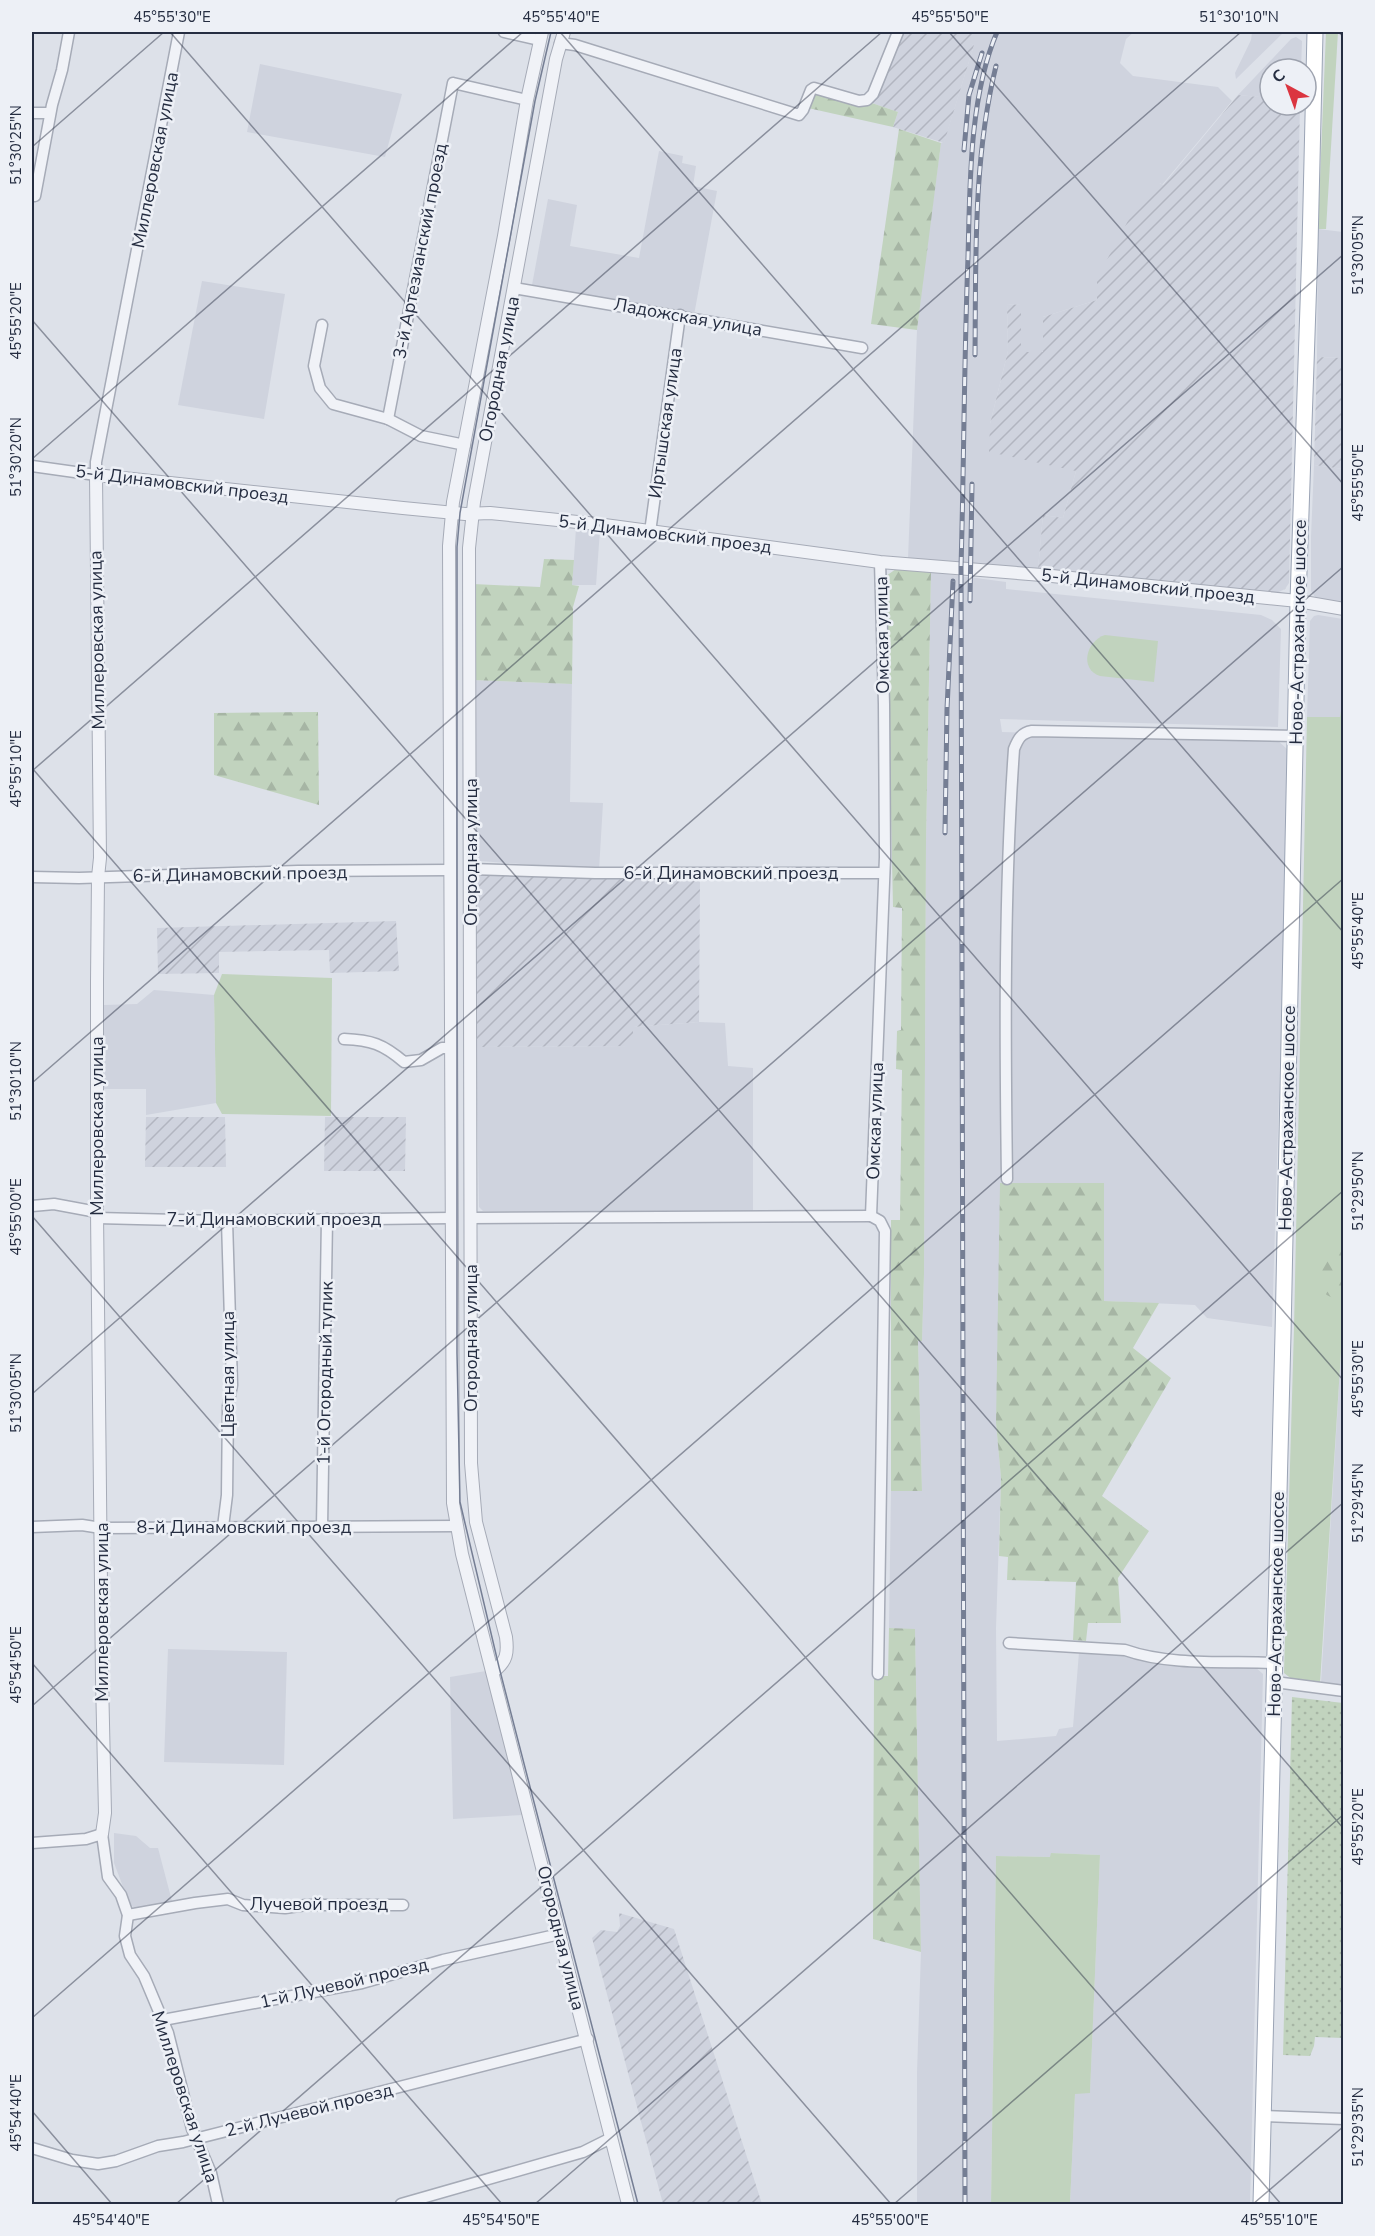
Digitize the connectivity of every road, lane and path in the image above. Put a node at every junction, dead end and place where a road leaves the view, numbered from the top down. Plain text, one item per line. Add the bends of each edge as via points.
1 (69, 32) edge
2 (179, 32) edge
3 (504, 32) edge
4 (898, 32) edge
5 (1315, 32) edge
6 (540, 36) edge
7 (562, 37) edge
8 (527, 100) junction
9 (32, 113) edge
10 (50, 113) junction
11 (35, 196) dead end
12 (514, 288) junction
13 (680, 315) junction
14 (322, 325) dead end
15 (862, 348) dead end
16 (388, 418) junction
17 (465, 445) junction
18 (32, 466) edge
19 (96, 475) junction
20 (452, 512) junction
21 (473, 513) junction
22 (650, 532) junction
23 (880, 562) junction
24 (1298, 601) junction
25 (1344, 609) edge
26 (1296, 736) junction
27 (471, 869) junction
28 (449, 870) junction
29 (884, 873) junction
30 (32, 877) edge
31 (98, 877) junction
32 (344, 1039) dead end
33 (450, 1048) junction
34 (1007, 1179) dead end
35 (32, 1206) edge
36 (97, 1215) junction
37 (871, 1216) junction
38 (451, 1218) junction
39 (471, 1218) junction
40 (327, 1219) junction
41 (227, 1221) junction
42 (456, 1526) junction
43 (32, 1527) edge
44 (223, 1527) junction
45 (322, 1527) junction
46 (101, 1528) junction
47 (1009, 1643) dead end
48 (1275, 1663) junction
49 (494, 1671) junction
50 (878, 1674) dead end
51 (1275, 1682) junction
52 (1344, 1691) edge
53 (102, 1834) junction
54 (32, 1844) edge
55 (403, 1905) dead end
56 (128, 1915) junction
57 (560, 1934) junction
58 (163, 2020) junction
59 (588, 2039) junction
60 (1263, 2116) junction
61 (1344, 2119) edge
62 (611, 2138) junction
63 (197, 2139) junction
64 (32, 2148) edge
65 (218, 2205) edge
66 (400, 2205) edge
67 (628, 2205) edge
68 (1261, 2205) edge

1 - 10 street
2 - 19 street, Миллеровская улица
3 - 6 street
4 - 7 street via 867,100 814,88 799,115 574,45
5 - 24 main road, Ново-Астраханское шоссе
6 - 8 street, Огородная улица
7 - 12 street, Огородная улица
8 - 16 street, 3-й Артезианский проезд via 453,83
8 - 17 street, Огородная улица
9 - 10 street
10 - 11 street
12 - 13 street, Ладожская улица
12 - 21 street, Огородная улица
13 - 15 street, Ладожская улица
13 - 22 street, Иртышская улица
14 - 16 street via 314,366 320,388 333,404
16 - 17 street via 421,436
17 - 20 street, Огородная улица
18 - 19 street, 5-й Динамовский проезд
19 - 20 street, 5-й Динамовский проезд
19 - 31 street, Миллеровская улица
20 - 21 street, 5-й Динамовский проезд
20 - 28 street, Огородная улица
21 - 22 street, 5-й Динамовский проезд via 585,522
21 - 27 street, Огородная улица via 469,548
22 - 23 street, 5-й Динамовский проезд
23 - 24 street, 5-й Динамовский проезд
23 - 29 street, Омская улица
24 - 25 street, 5-й Динамовский проезд
24 - 26 main road, Ново-Астраханское шоссе
26 - 34 street via 1032,731 1018,738 1007,839
26 - 48 main road, Ново-Астраханское шоссе
27 - 29 street, 6-й Динамовский проезд
27 - 39 street, Огородная улица
28 - 31 street, 6-й Динамовский проезд
28 - 33 street, Огородная улица
29 - 37 street, Омская улица
30 - 31 street, 6-й Динамовский проезд
31 - 36 street, Миллеровская улица
32 - 33 street via 369,1040 404,1062 421,1060 442,1048
33 - 38 street, Огородная улица
35 - 36 street, 7-й Динамовский проезд via 54,1204
36 - 41 street, 7-й Динамовский проезд
36 - 46 street, Миллеровская улица
37 - 39 street
37 - 50 street via 880,1221 885,1231
38 - 40 street, 7-й Динамовский проезд
38 - 42 street, Огородная улица
39 - 49 street, Огородная улица via 473,1501 508,1653
40 - 41 street, 7-й Динамовский проезд
40 - 45 street, 1-й Огородный тупик
41 - 44 street, Цветная улица via 232,1385
42 - 45 street, 8-й Динамовский проезд
42 - 49 street, Огородная улица
43 - 46 street, 8-й Динамовский проезд
44 - 45 street, 8-й Динамовский проезд
44 - 46 street, 8-й Динамовский проезд
46 - 53 street, Миллеровская улица via 105,1813
47 - 48 street via 1125,1650 1203,1662
48 - 51 main road, Ново-Астраханское шоссе
49 - 57 street, Огородная улица
51 - 52 street
51 - 60 main road, Ново-Астраханское шоссе
53 - 54 street
53 - 56 street, Миллеровская улица via 108,1876
55 - 56 street, Лучевой проезд via 285,1908 243,1905 228,1899
56 - 58 street, Миллеровская улица via 125,1936 130,1955
57 - 58 street, 1-й Лучевой проезд via 362,1983
57 - 59 street, Огородная улица
58 - 63 street, Миллеровская улица
59 - 62 street, Огородная улица
59 - 63 street, 2-й Лучевой проезд
60 - 61 street
60 - 68 main road, Ново-Астраханское шоссе
62 - 66 street via 583,2152
62 - 67 street, Огородная улица
63 - 64 street, 2-й Лучевой проезд via 98,2164
63 - 65 street, Миллеровская улица via 211,2173

